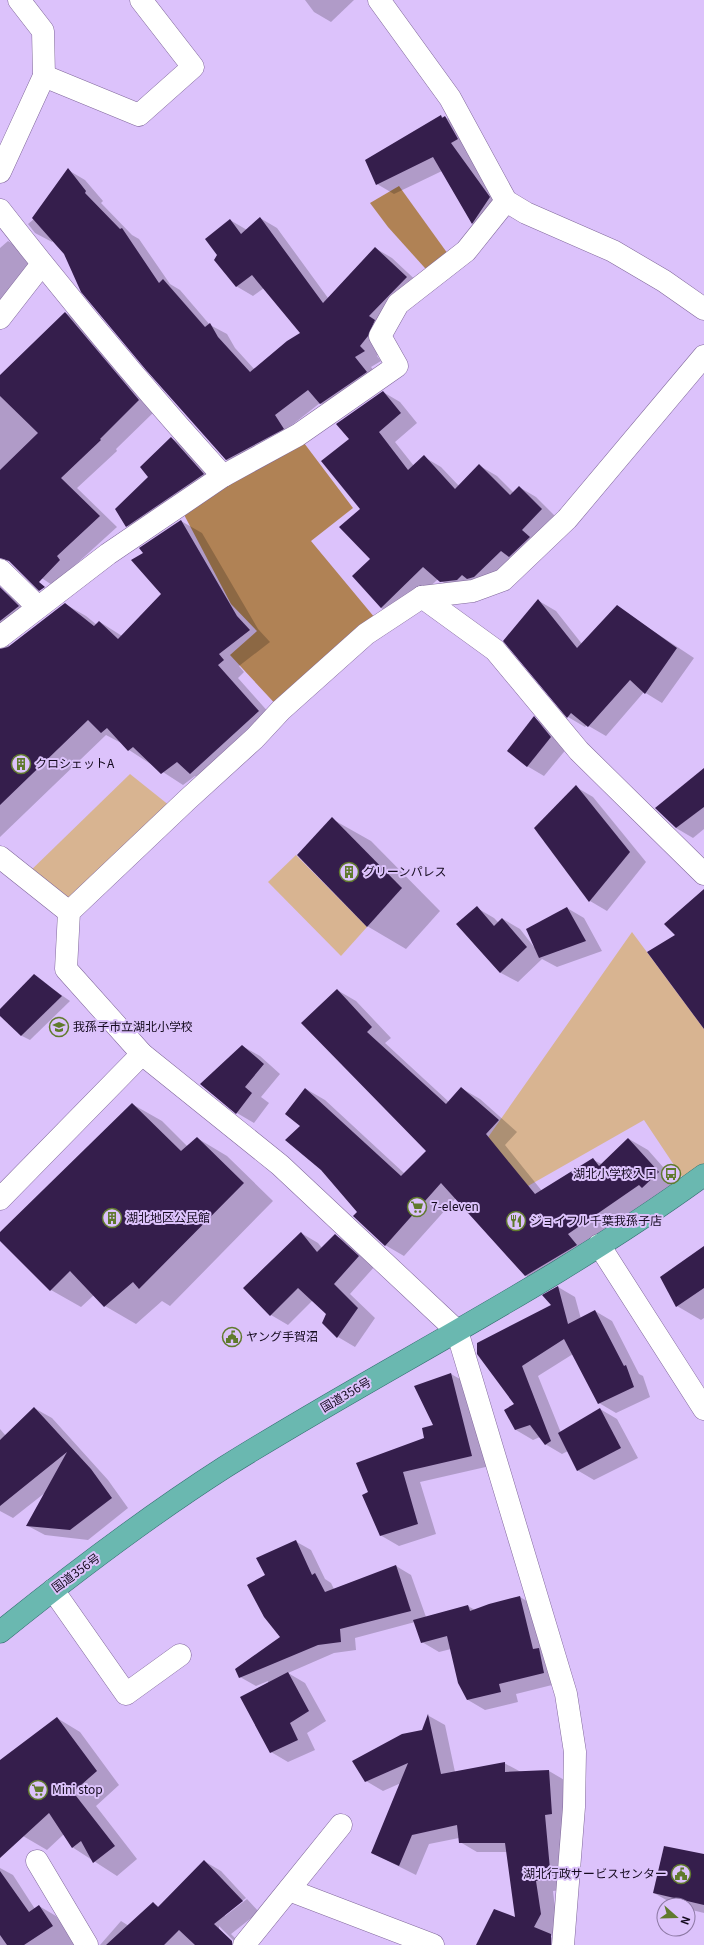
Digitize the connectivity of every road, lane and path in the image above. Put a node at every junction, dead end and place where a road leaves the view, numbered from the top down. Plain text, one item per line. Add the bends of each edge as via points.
1 (19, 0) edge
2 (141, 0) edge
3 (379, 0) edge
4 (44, 76) junction
5 (0, 172) edge
6 (506, 201) junction
7 (0, 210) edge
8 (42, 264) junction
9 (704, 309) edge
10 (0, 318) edge
11 (704, 356) edge
12 (223, 476) junction
13 (0, 570) edge
14 (422, 598) junction
15 (38, 607) junction
16 (0, 637) edge
17 (0, 858) edge
18 (704, 874) edge
19 (69, 912) junction
20 (142, 1054) junction
21 (704, 1175) edge
22 (0, 1199) edge
23 (598, 1244) junction
24 (457, 1331) junction
25 (704, 1409) edge
26 (53, 1590) junction
27 (0, 1632) edge
28 (180, 1655) dead end
29 (341, 1825) dead end
30 (37, 1861) dead end
31 (289, 1890) junction
32 (87, 1945) edge
33 (244, 1945) edge
34 (432, 1945) edge
35 (563, 1945) edge

1 - 4 street via 43,31
2 - 4 street via 193,66 139,115
3 - 6 street via 450,98
4 - 5 street
6 - 9 street via 526,214 613,251 664,281
6 - 12 street via 466,251 398,304 380,336 397,366 298,435
7 - 8 street
8 - 10 street
8 - 12 street via 157,403
11 - 14 street via 567,519 503,580 473,591
12 - 15 street via 108,554
13 - 15 street
14 - 18 street via 495,650 579,751
14 - 19 street via 360,639 281,710 255,738
15 - 16 street
17 - 19 street
19 - 20 street via 66,968
20 - 22 street
20 - 24 street via 280,1165
21 - 23 highway, 国道356号
23 - 24 highway, 国道356号
23 - 25 street
24 - 26 highway, 国道356号 via 224,1468
24 - 35 street via 566,1694 575,1752 574,1808
26 - 27 highway, 国道356号
26 - 28 street via 126,1694
29 - 31 street
30 - 32 street
31 - 33 street
31 - 34 street

